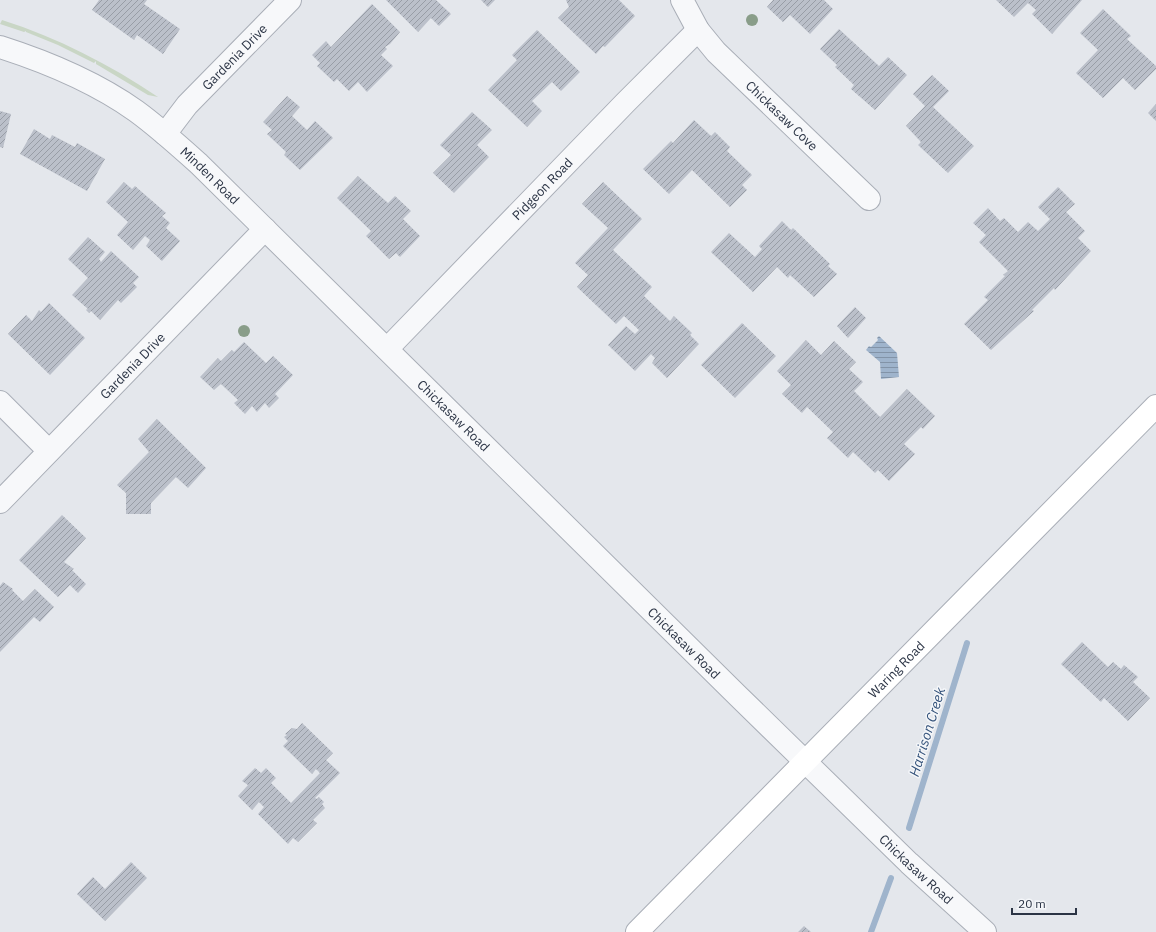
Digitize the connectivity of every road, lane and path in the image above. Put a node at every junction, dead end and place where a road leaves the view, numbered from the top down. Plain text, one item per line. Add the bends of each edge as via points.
1 (290, 0) edge
2 (682, 0) edge
3 (698, 30) junction
4 (0, 47) edge
5 (165, 134) junction
6 (869, 199) dead end
7 (265, 229) junction
8 (387, 349) junction
9 (0, 402) edge
10 (1156, 406) edge
11 (50, 451) junction
12 (0, 502) edge
13 (805, 762) junction
14 (637, 932) edge
15 (985, 932) edge

1 - 5 street, Gardenia Drive via 187,105
2 - 3 street
3 - 6 street, Chickasaw Cove via 716,52
3 - 8 street, Pidgeon Road
4 - 5 street, Minden Road via 43,62 94,86 136,110
5 - 7 street, Minden Road
7 - 8 street, Minden Road
7 - 11 street, Gardenia Drive
8 - 13 street, Chickasaw Road
9 - 11 street
10 - 13 main road, Waring Road
11 - 12 street, Gardenia Drive
13 - 14 main road, Waring Road
13 - 15 street, Chickasaw Road

